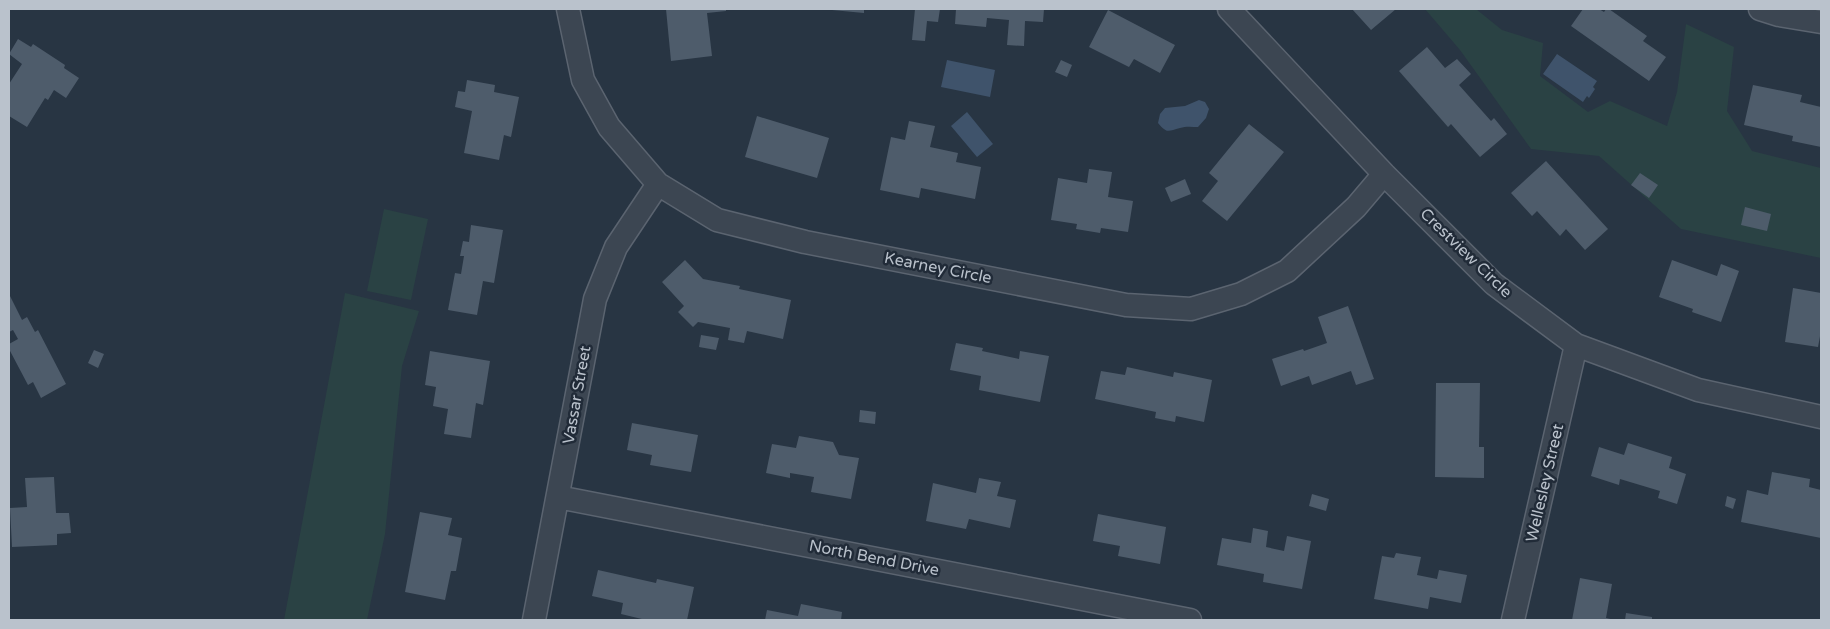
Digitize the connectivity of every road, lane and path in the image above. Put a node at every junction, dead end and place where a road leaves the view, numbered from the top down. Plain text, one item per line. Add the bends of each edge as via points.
1 (568, 9) edge
2 (1230, 9) edge
3 (1760, 9) edge
4 (1821, 22) edge
5 (1384, 174) junction
6 (658, 184) junction
7 (1576, 345) junction
8 (1821, 418) edge
9 (558, 497) junction
10 (534, 620) edge
11 (1190, 620) edge
12 (1513, 620) edge

1 - 6 street, Kearney Circle via 583,80 609,127
2 - 5 street, Crestview Circle
3 - 4 street
5 - 6 street, Kearney Circle via 1356,207 1287,271 1240,294 1191,309 1126,305 804,242 717,220
5 - 7 street, Crestview Circle via 1494,284
6 - 9 street, Vassar Street via 616,247 594,299
7 - 8 street, Crestview Circle via 1698,390
7 - 12 street, Wellesley Street
9 - 10 street, Vassar Street
9 - 11 street, North Bend Drive

